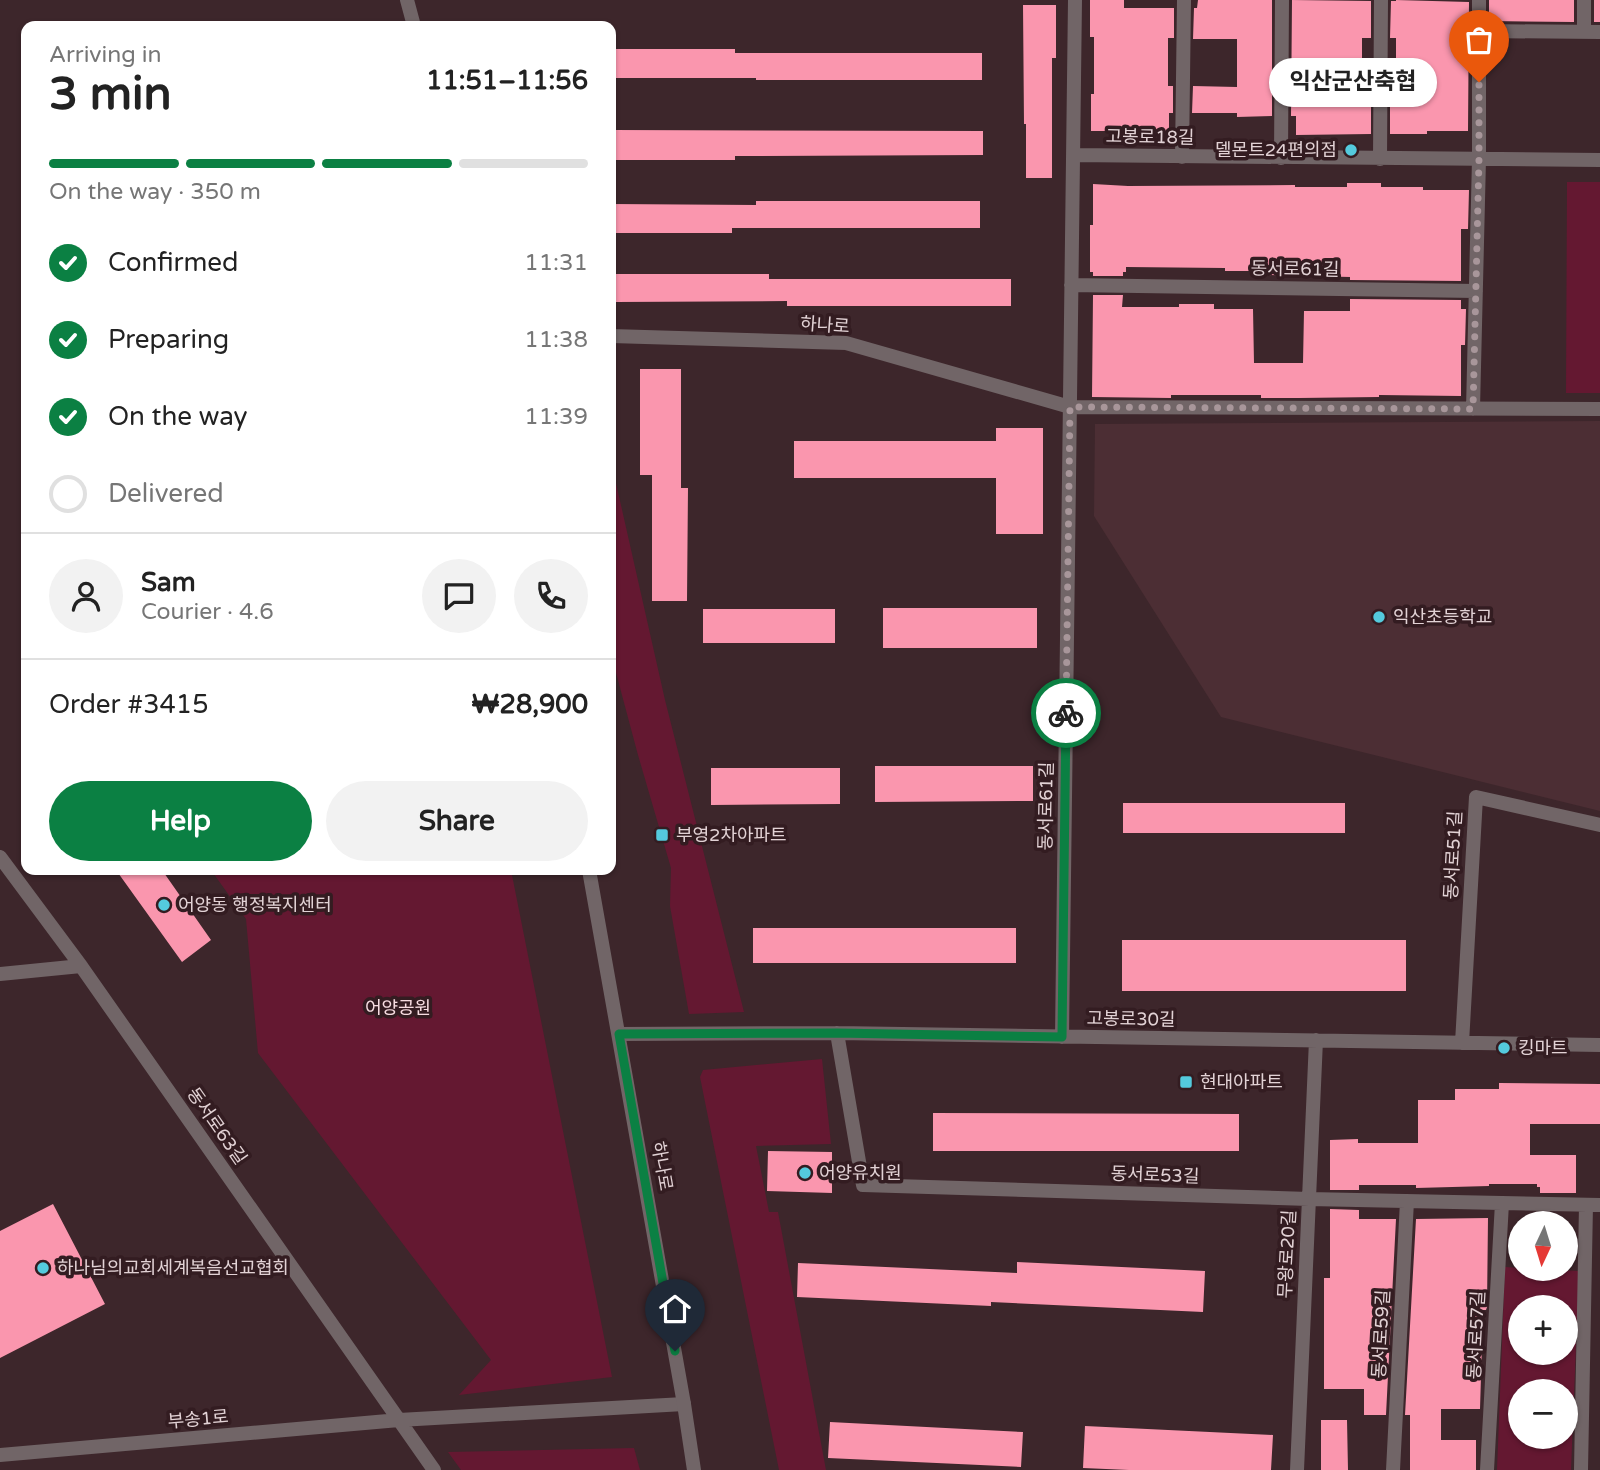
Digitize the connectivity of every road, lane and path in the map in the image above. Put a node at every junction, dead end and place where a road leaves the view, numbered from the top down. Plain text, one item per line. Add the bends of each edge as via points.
1 (407, 0) edge
2 (1075, 0) edge
3 (1184, 0) edge
4 (1282, 0) edge
5 (1381, 0) edge
6 (1479, 0) edge
7 (1584, 0) edge
8 (413, 21) edge
9 (1479, 31) junction
10 (1584, 32) junction
11 (1600, 32) edge
12 (1073, 155) junction
13 (1182, 157) junction
14 (1281, 158) junction
15 (1380, 159) junction
16 (1479, 159) junction
17 (1600, 160) edge
18 (1071, 285) junction
19 (1476, 291) junction
20 (616, 336) edge
21 (1070, 407) junction
22 (1473, 409) junction
23 (1600, 409) edge
24 (1600, 825) edge
25 (0, 856) edge
26 (590, 875) edge
27 (81, 966) junction
28 (0, 974) edge
29 (837, 1033) junction
30 (619, 1034) junction
31 (1062, 1037) junction
32 (1316, 1041) junction
33 (1462, 1043) junction
34 (1600, 1045) edge
35 (1309, 1199) junction
36 (1407, 1201) junction
37 (1502, 1203) junction
38 (1593, 1205) edge
39 (684, 1404) junction
40 (399, 1420) junction
41 (0, 1455) edge
42 (434, 1470) edge
43 (694, 1470) edge
44 (1297, 1470) edge
45 (1394, 1470) edge
46 (1487, 1470) edge
47 (1581, 1470) edge

1 - 8 street
2 - 12 street, 동서로61길
3 - 13 street
4 - 14 street
5 - 15 street
6 - 9 street
7 - 10 street
9 - 10 street
9 - 16 street
10 - 11 street
12 - 13 street, 고봉로18길
12 - 18 street, 동서로61길
13 - 14 street, 고봉로18길
14 - 15 street, 고봉로18길
15 - 16 street, 고봉로18길
16 - 17 street, 고봉로18길
16 - 19 street
18 - 19 street, 동서로61길
18 - 21 street, 동서로61길
19 - 22 street
20 - 21 street, 하나로 via 846,343
21 - 22 street
21 - 31 street, 동서로61길
22 - 23 street
24 - 33 street, 동서로51길 via 1476,797
25 - 27 street, 동서로63길
26 - 30 street, 하나로
27 - 28 street
27 - 40 street, 동서로63길
29 - 30 street, 고봉로30길
29 - 31 street, 고봉로30길
29 - 35 street, 동서로53길 via 863,1185
30 - 39 street, 하나로
31 - 32 street, 고봉로30길
32 - 33 street, 고봉로30길
32 - 35 street, 무왕로20길
33 - 34 street, 고봉로30길
35 - 36 street, 동서로53길
35 - 44 street, 무왕로20길
36 - 37 street, 동서로53길
36 - 45 street, 동서로59길
37 - 38 street, 동서로53길
37 - 46 street, 동서로57길
38 - 47 street
39 - 40 street, 부송1로
39 - 43 street, 하나로
40 - 41 street, 부송1로
40 - 42 street

